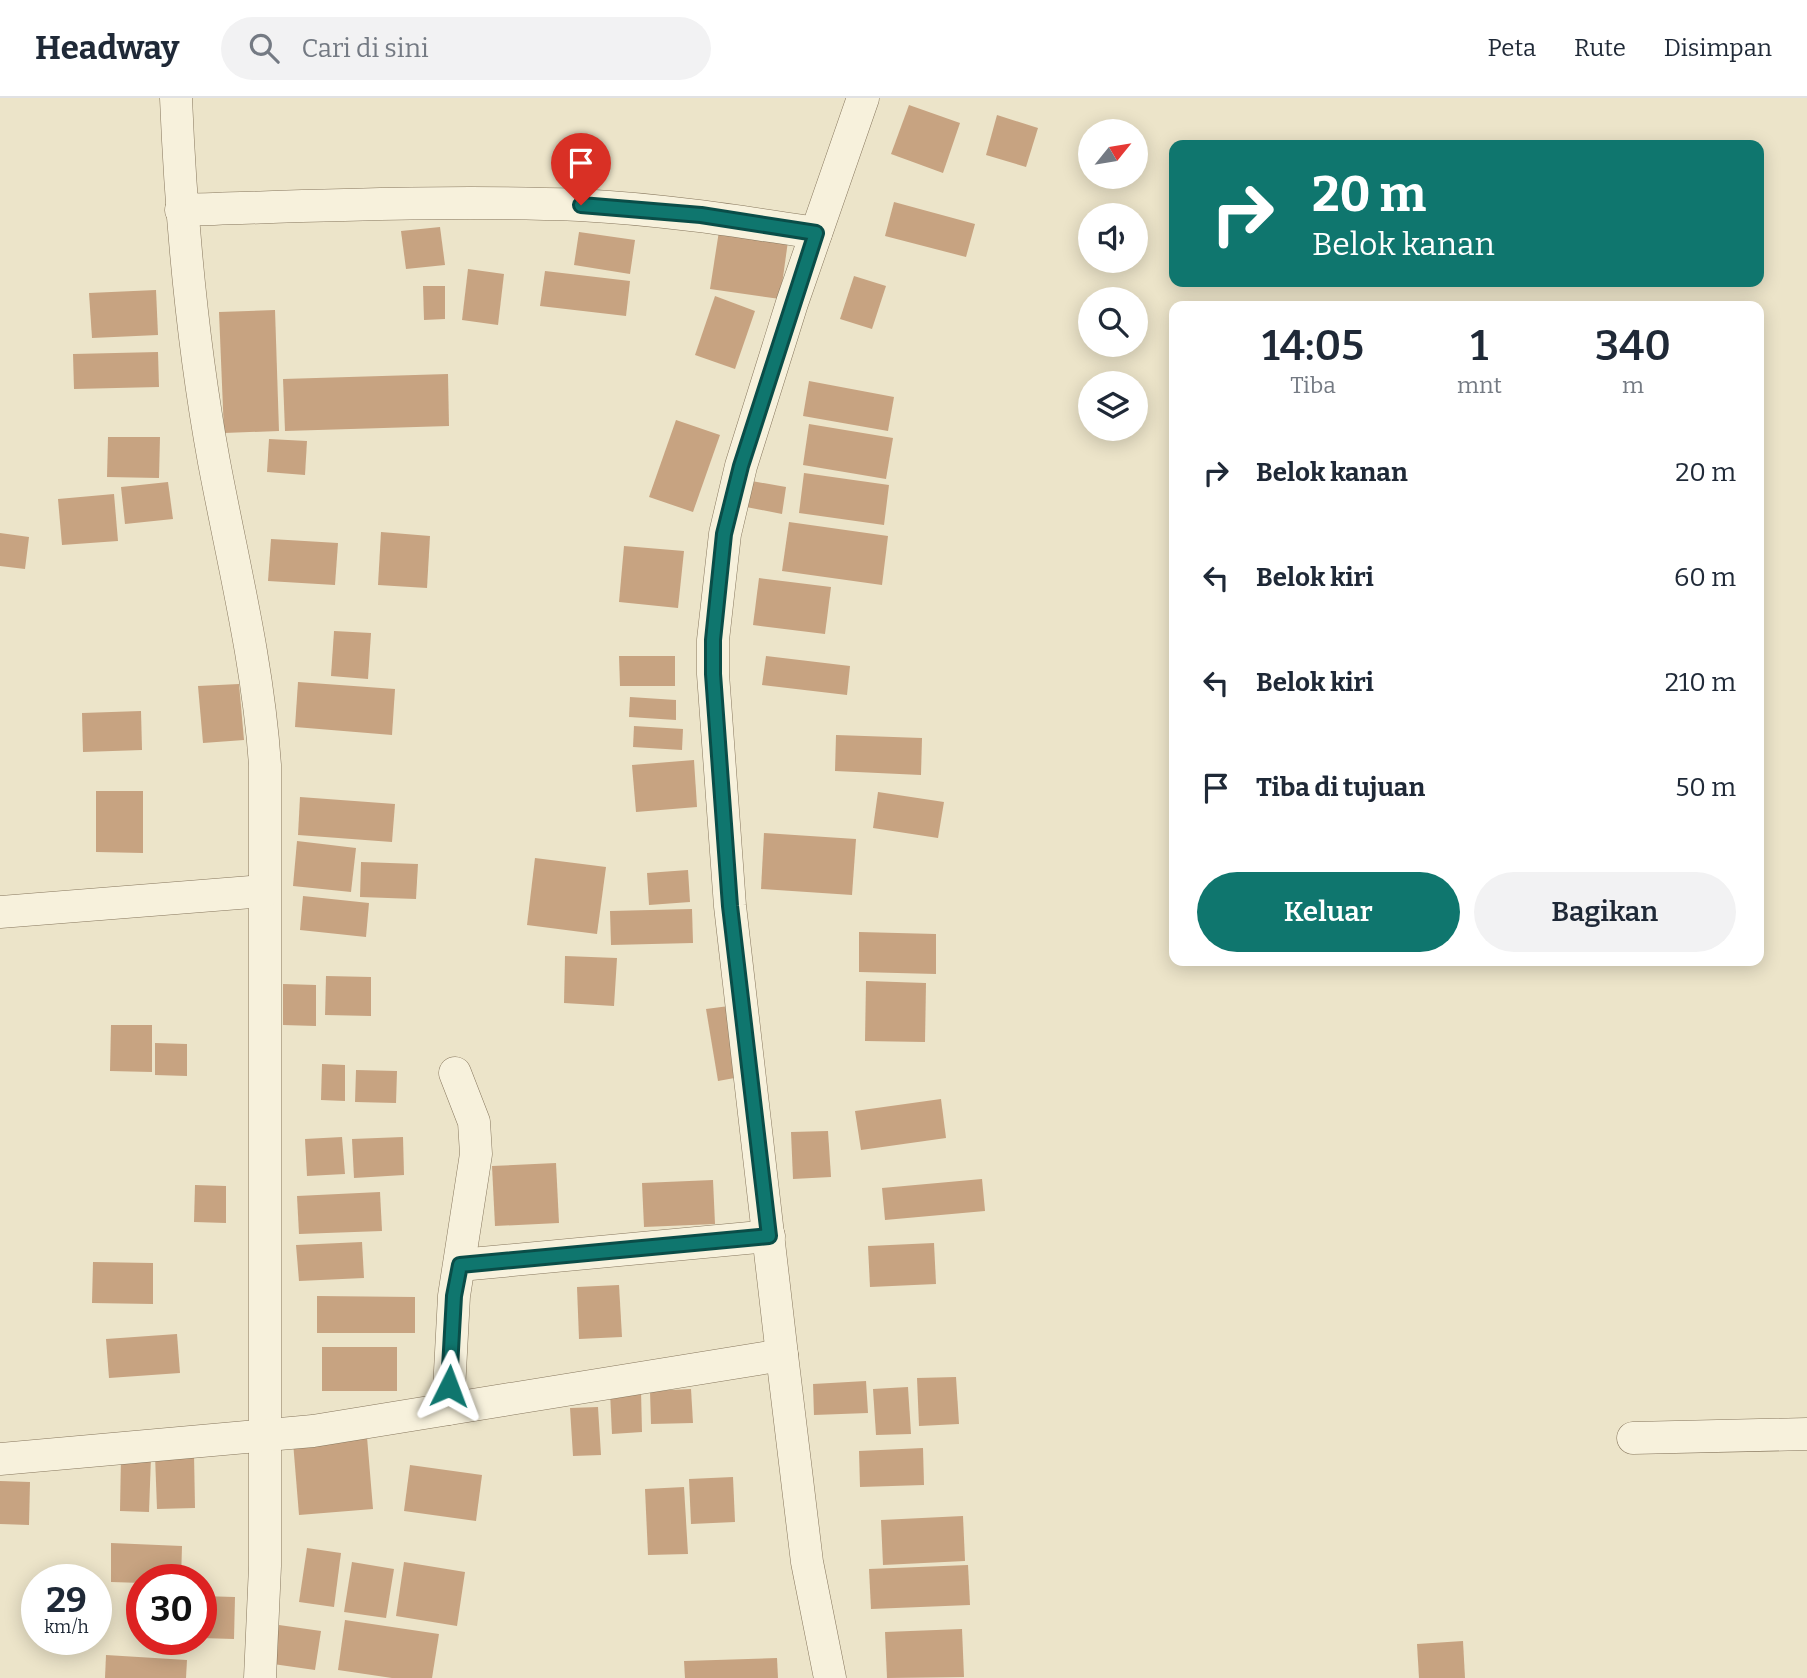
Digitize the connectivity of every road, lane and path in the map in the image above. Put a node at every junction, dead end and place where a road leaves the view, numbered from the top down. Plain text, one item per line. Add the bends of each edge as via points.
1 (176, 98) edge
2 (863, 98) edge
3 (181, 210) junction
4 (816, 233) junction
5 (264, 891) junction
6 (0, 912) edge
7 (455, 1073) dead end
8 (769, 1236) junction
9 (460, 1265) junction
10 (782, 1355) junction
11 (448, 1409) junction
12 (265, 1434) junction
13 (1807, 1434) edge
14 (1633, 1438) dead end
15 (0, 1459) edge
16 (260, 1678) edge
17 (830, 1678) edge

1 - 3 street
2 - 4 street
3 - 4 street via 439,203 581,205 701,215
3 - 5 street via 213,459 261,706
4 - 8 street via 741,466 724,534 713,640 730,906
5 - 6 street
5 - 12 street
7 - 9 street via 474,1122 475,1154
8 - 9 street
8 - 10 street
9 - 11 street
10 - 11 street
10 - 17 street via 807,1562
11 - 12 street via 313,1431
12 - 15 street
12 - 16 street
13 - 14 street

